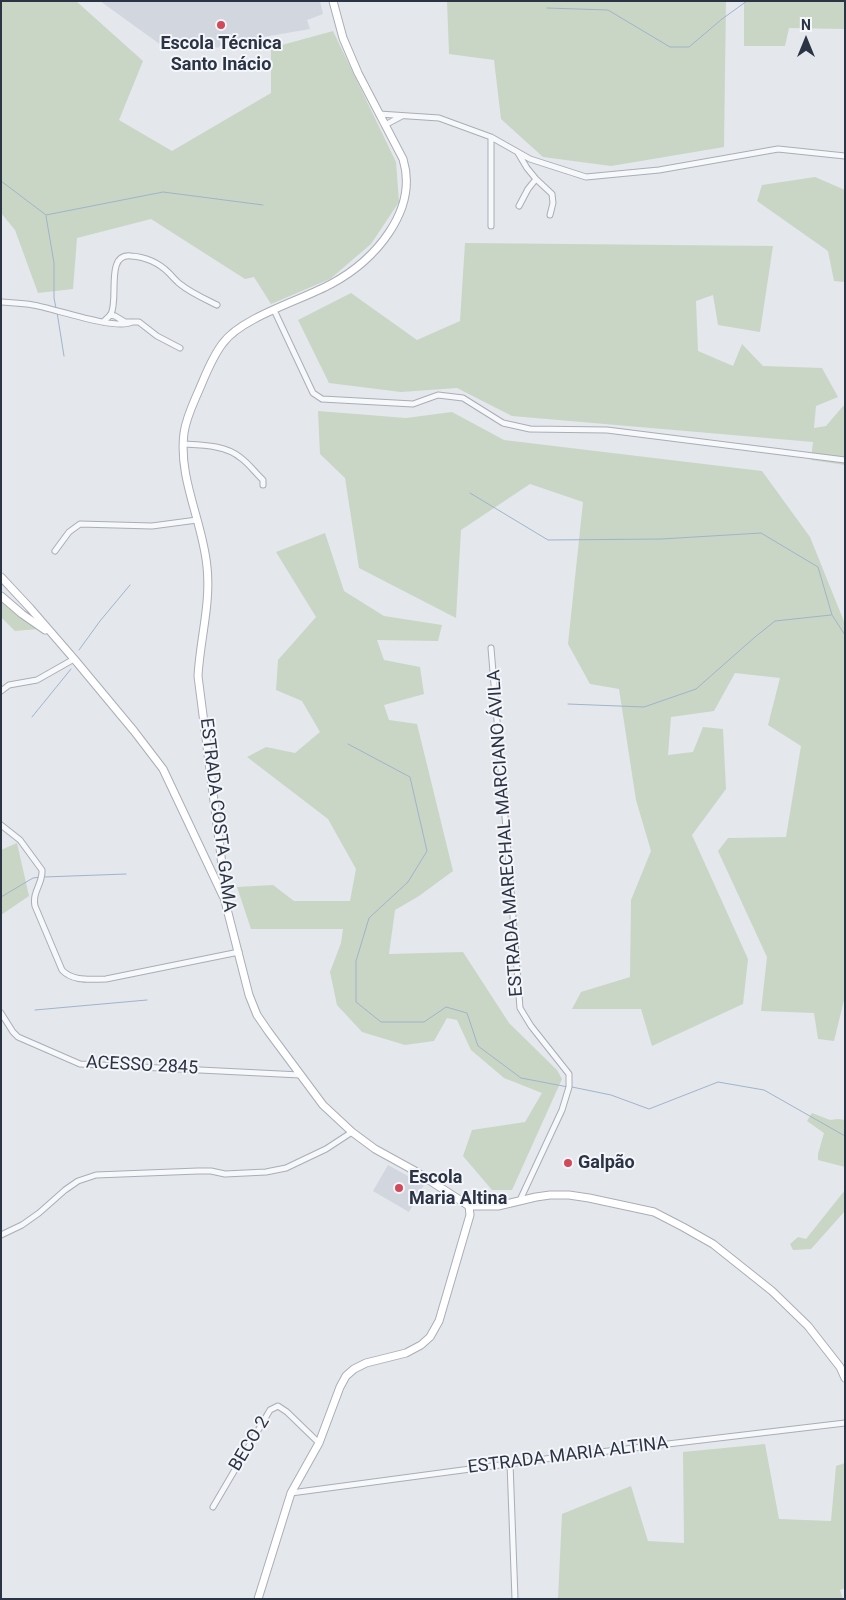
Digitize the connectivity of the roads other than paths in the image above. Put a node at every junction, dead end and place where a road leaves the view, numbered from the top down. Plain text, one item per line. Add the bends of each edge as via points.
1 (333, 1) edge
2 (379, 114) junction
3 (403, 116) junction
4 (386, 126) junction
5 (491, 137) junction
6 (518, 152) junction
7 (845, 156) edge
8 (536, 180) junction
9 (519, 206) dead end
10 (550, 216) dead end
11 (491, 226) dead end
12 (1, 302) edge
13 (217, 306) dead end
14 (274, 310) junction
15 (110, 315) junction
16 (103, 322) junction
17 (132, 322) junction
18 (180, 348) dead end
19 (184, 444) junction
20 (845, 460) edge
21 (263, 485) dead end
22 (197, 520) junction
23 (55, 551) dead end
24 (1, 577) edge
25 (1, 596) edge
26 (56, 639) junction
27 (491, 648) dead end
28 (74, 659) junction
29 (1, 691) edge
30 (1, 825) edge
31 (205, 856) junction
32 (221, 856) junction
33 (225, 901) junction
34 (239, 952) junction
35 (1, 1013) edge
36 (300, 1074) junction
37 (352, 1132) junction
38 (520, 1200) junction
39 (469, 1206) junction
40 (1, 1235) edge
41 (845, 1378) edge
42 (845, 1422) edge
43 (319, 1443) junction
44 (510, 1463) junction
45 (291, 1493) junction
46 (213, 1507) dead end
47 (258, 1599) edge
48 (515, 1599) edge

1 - 2 main road, ESTRADA COSTA GAMA via 343,38
2 - 3 street
2 - 4 main road, ESTRADA COSTA GAMA
3 - 4 street
3 - 5 street via 439,118
4 - 14 main road, ESTRADA COSTA GAMA via 406,170 405,195 395,223 377,248 352,270 332,284
5 - 6 street
5 - 11 street
6 - 7 street via 586,177 659,170 778,149
6 - 8 street
8 - 9 street
8 - 10 street via 552,194
12 - 16 street via 32,305
13 - 15 street via 180,284 152,261 126,255 116,264 114,304
14 - 19 main road, ESTRADA COSTA GAMA via 230,334 220,347 189,414
14 - 20 street via 312,393 322,400 413,404 438,395 463,398 503,424 530,429 607,430
15 - 16 street
15 - 17 street via 122,322
16 - 17 street via 124,325
17 - 18 street via 139,322
19 - 21 street via 231,452 263,480
19 - 22 main road, ESTRADA COSTA GAMA via 187,478
22 - 23 street via 152,526 80,524 69,532
22 - 32 main road, ESTRADA COSTA GAMA via 208,582 198,676
24 - 26 main road
25 - 26 main road
26 - 28 main road
27 - 38 street, ESTRADA MARECHAL MARCIANO ÁVILA via 520,1008 569,1074 570,1082 562,1110
28 - 29 street via 37,680 9,685
28 - 31 main road via 163,770
30 - 34 street via 20,840 42,870 35,906 66,975 106,978
31 - 32 main road
31 - 33 main road
32 - 33 main road, ESTRADA COSTA GAMA
33 - 34 main road, ESTRADA COSTA GAMA
34 - 36 main road, ESTRADA COSTA GAMA via 257,1015
35 - 36 street, ACESSO 2845 via 18,1037 80,1064
36 - 37 main road, ESTRADA COSTA GAMA via 323,1105
37 - 39 main road, ESTRADA COSTA GAMA
37 - 40 street via 286,1168 266,1172 225,1174 198,1171 96,1176 78,1181 22,1225
38 - 39 main road via 498,1206
38 - 41 main road via 550,1195 589,1198 654,1212 683,1226 720,1249 772,1291 808,1326
39 - 43 main road via 470,1215 439,1321 430,1337 406,1353 366,1363 346,1376
42 - 44 street, ESTRADA MARIA ALTINA
43 - 45 main road
43 - 46 street, BECO 2 via 287,1412 278,1406 270,1410
44 - 45 street, ESTRADA MARIA ALTINA
44 - 48 street
45 - 47 main road

